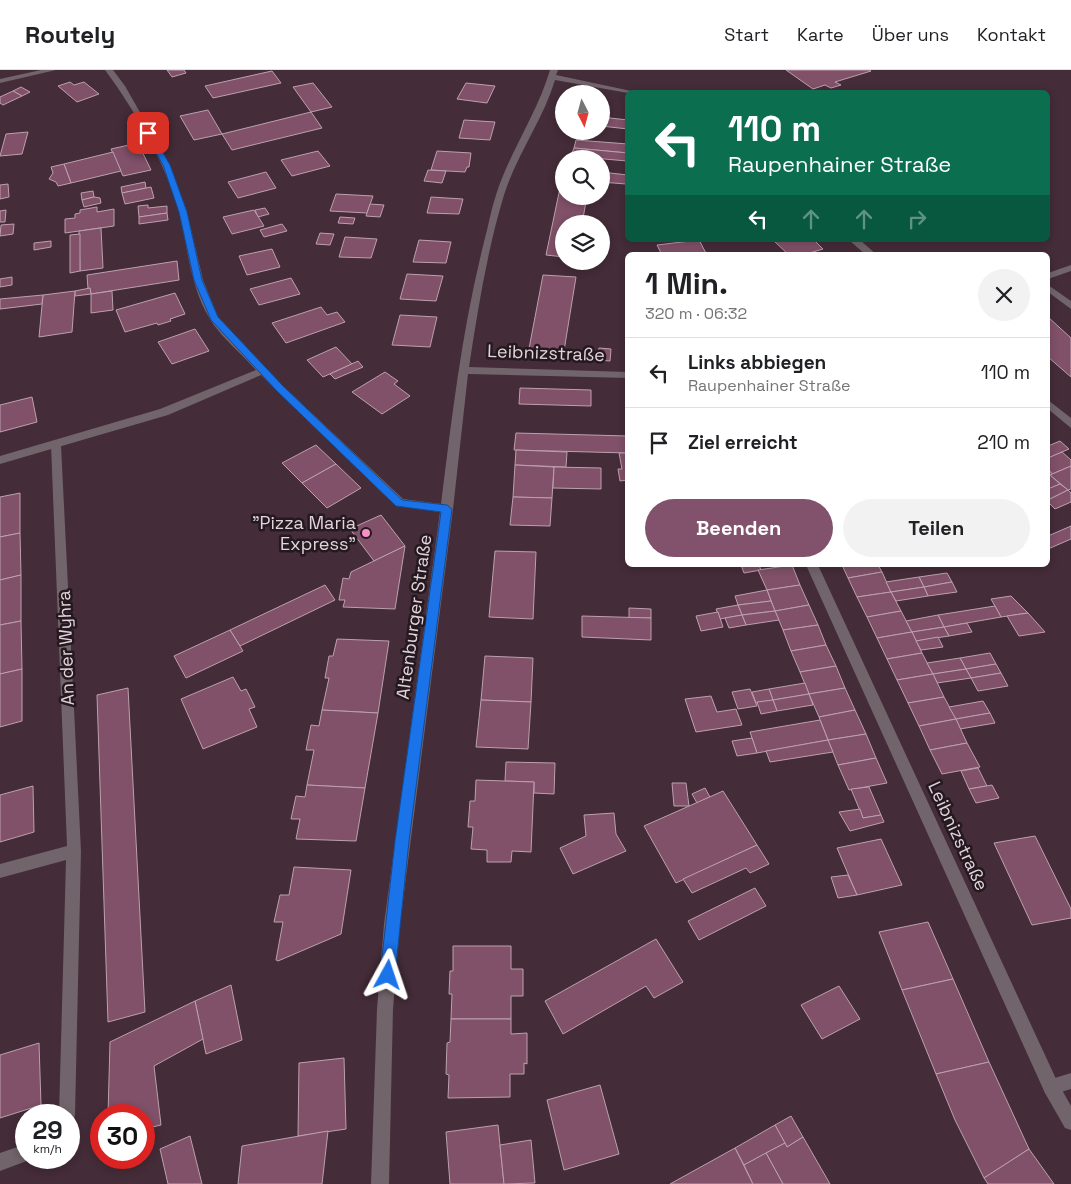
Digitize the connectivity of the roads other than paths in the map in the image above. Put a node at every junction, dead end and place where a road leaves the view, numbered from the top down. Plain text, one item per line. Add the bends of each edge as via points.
1 (52, 70) edge
2 (108, 70) edge
3 (554, 73) edge
4 (10, 80) junction
5 (0, 81) edge
6 (0, 85) edge
7 (625, 90) edge
8 (856, 242) edge
9 (868, 252) edge
10 (1071, 268) edge
11 (1050, 275) edge
12 (1050, 290) edge
13 (1071, 306) edge
14 (463, 370) junction
15 (262, 371) junction
16 (625, 375) edge
17 (1050, 406) edge
18 (1071, 424) edge
19 (56, 445) junction
20 (0, 460) edge
21 (447, 509) junction
22 (813, 567) edge
23 (74, 851) junction
24 (0, 870) edge
25 (1071, 1082) edge
26 (1051, 1087) junction
27 (67, 1104) edge
28 (1071, 1122) edge
29 (15, 1157) edge
30 (0, 1162) edge
31 (380, 1184) edge

1 - 4 street
2 - 15 street via 121,86 166,165 183,212 198,280 214,318
3 - 7 street
3 - 14 street, Altenburger Straße via 500,195 477,288
4 - 5 street
4 - 6 street
8 - 9 street
10 - 11 street
12 - 13 street
14 - 16 street, Leibnizstraße
14 - 21 street, Altenburger Straße
15 - 19 street via 164,412
15 - 21 street via 400,503
17 - 18 street
19 - 20 street
19 - 23 street, An der Wyhra
21 - 31 street, Altenburger Straße via 392,924 385,1009
22 - 26 street, Leibnizstraße
23 - 24 street
23 - 27 street, An der Wyhra
25 - 26 street
26 - 28 street, Leibnizstraße
29 - 30 street

